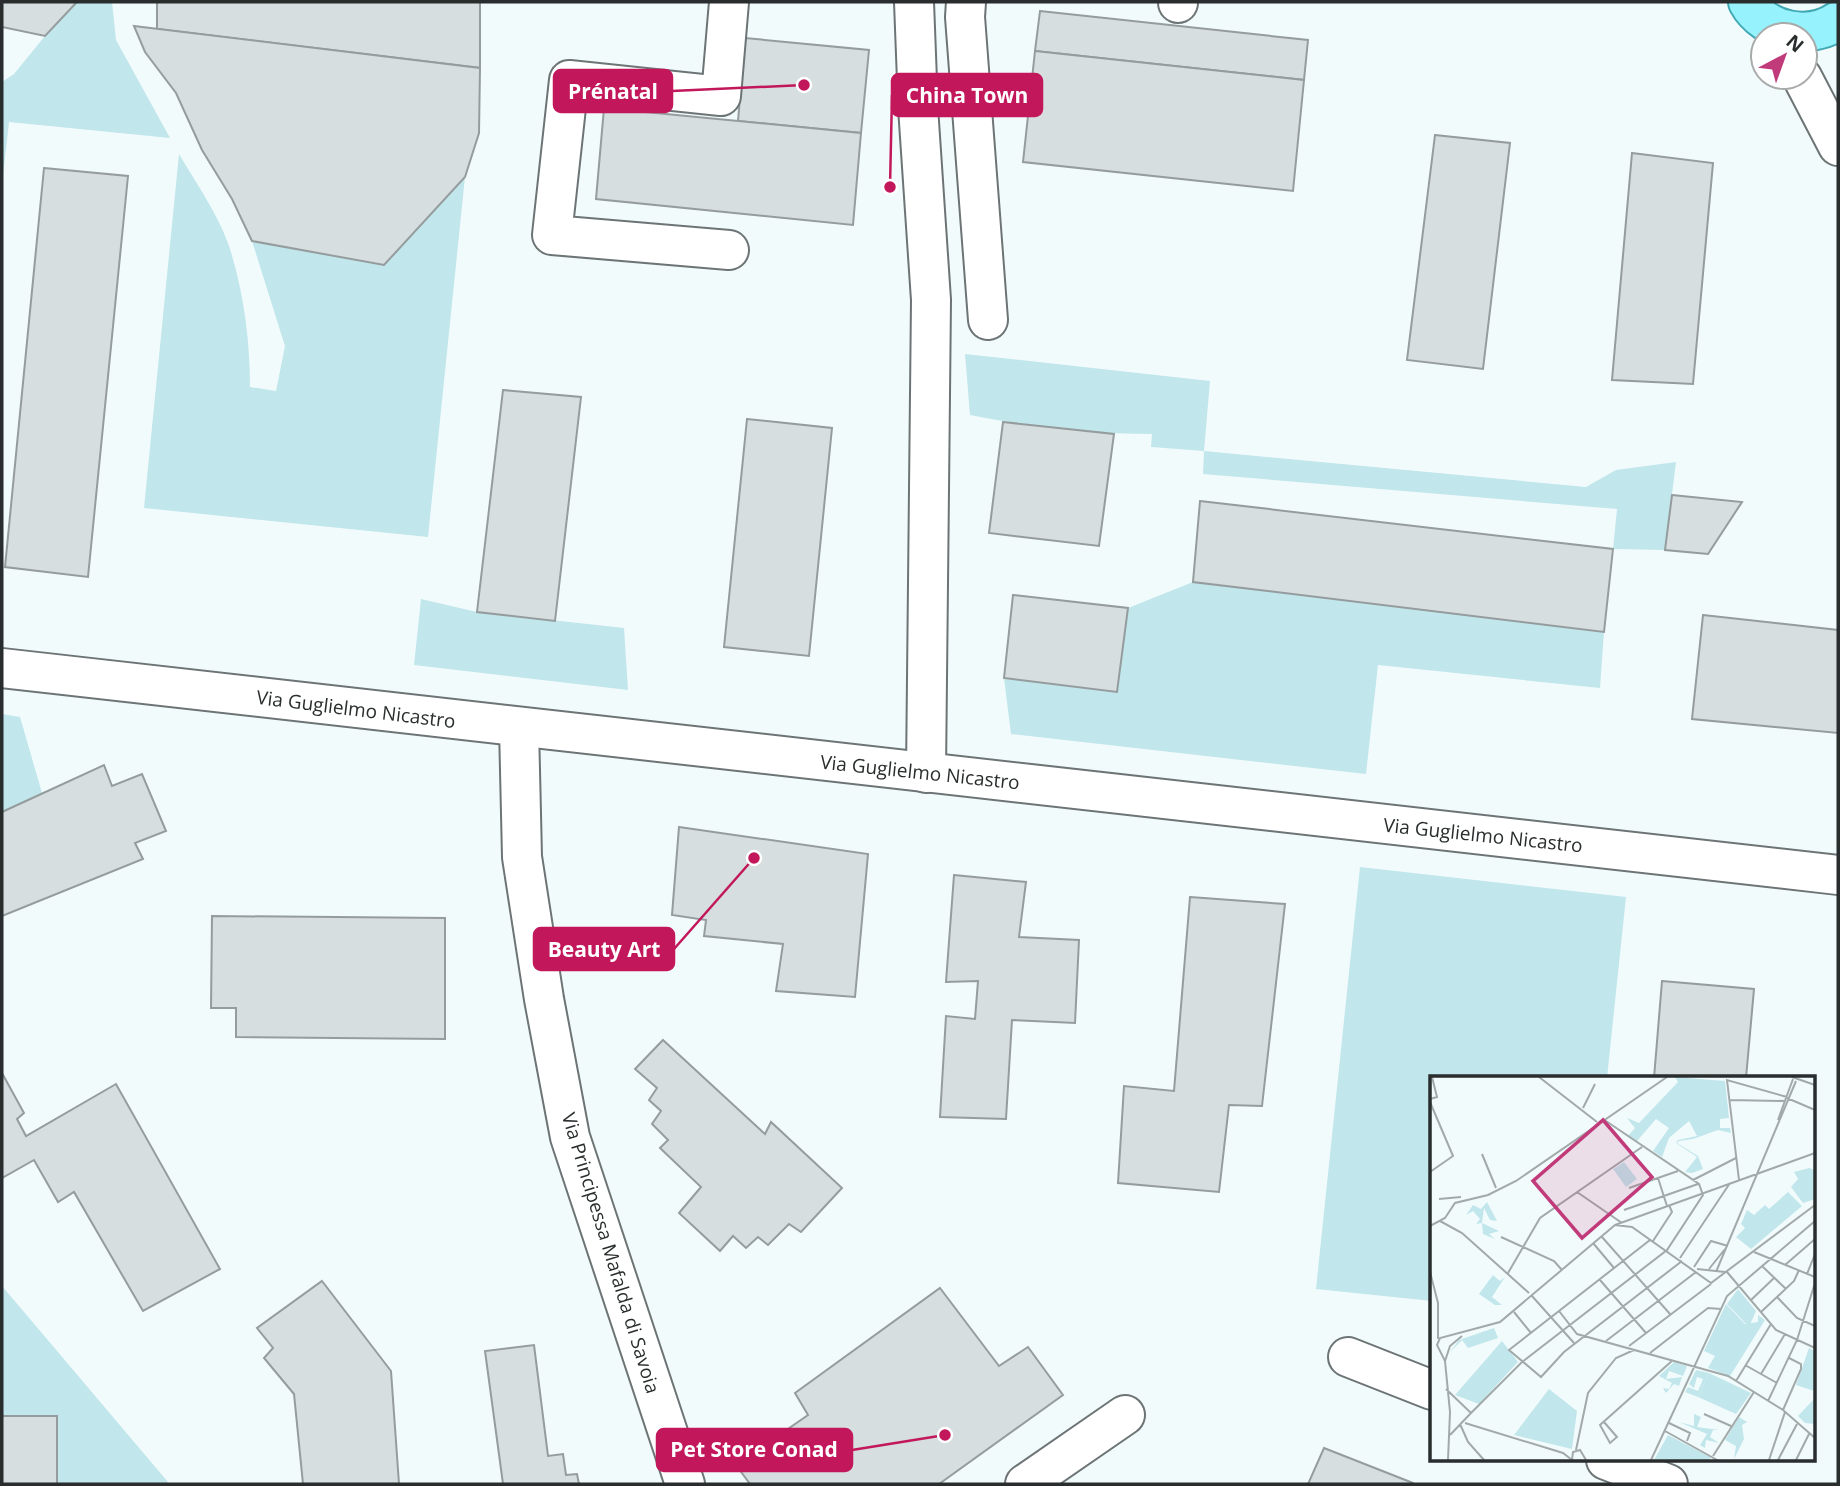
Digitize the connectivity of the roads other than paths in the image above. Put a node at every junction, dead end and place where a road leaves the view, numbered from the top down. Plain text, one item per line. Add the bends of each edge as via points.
1 (729, 2) edge
2 (914, 2) edge
3 (966, 2) edge
4 (1756, 13) edge
5 (1836, 23) edge
6 (1809, 91) edge
7 (1838, 146) edge
8 (729, 250) dead end
9 (988, 320) dead end
10 (2, 668) edge
11 (519, 727) junction
12 (926, 773) junction
13 (1838, 875) edge
14 (1348, 1357) dead end
15 (1430, 1389) edge
16 (1125, 1415) dead end
17 (1611, 1462) edge
18 (685, 1484) edge
19 (1025, 1484) edge
20 (1668, 1484) edge

1 - 8 street via 721,96 569,80 552,235
2 - 12 street via 931,300
3 - 9 street
4 - 5 main road via 1782,29 1799,32
6 - 7 street
10 - 11 street, Via Guglielmo Nicastro
11 - 12 street, Via Guglielmo Nicastro
11 - 18 street, Via Principessa Mafalda di Savoia via 522,857 570,1137
12 - 13 street, Via Guglielmo Nicastro
14 - 15 street
16 - 19 street
17 - 20 street

